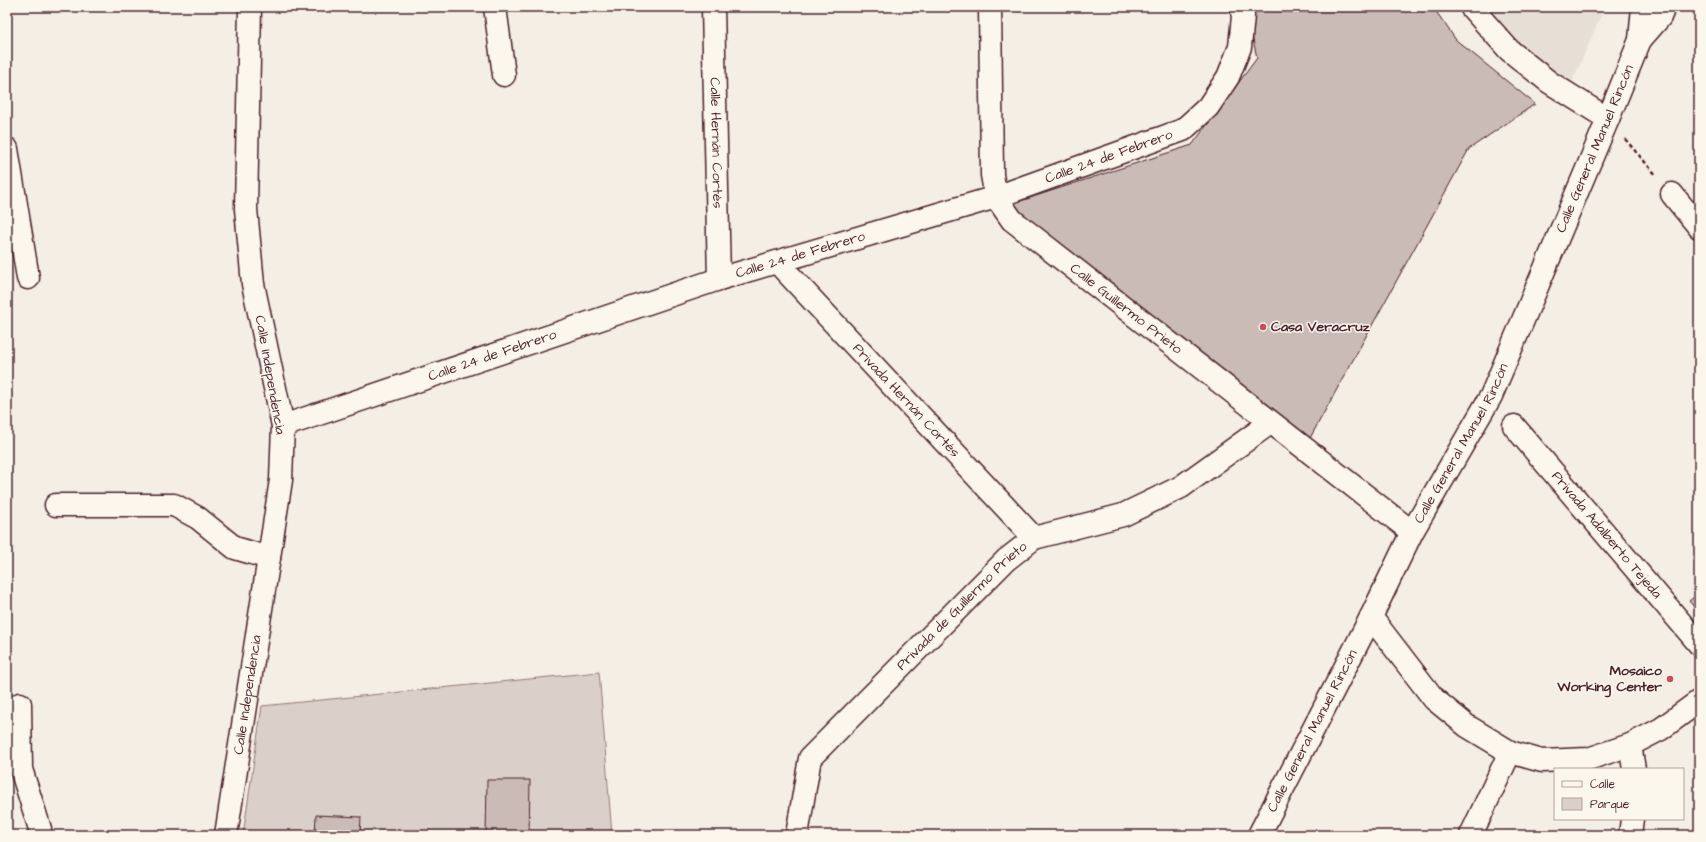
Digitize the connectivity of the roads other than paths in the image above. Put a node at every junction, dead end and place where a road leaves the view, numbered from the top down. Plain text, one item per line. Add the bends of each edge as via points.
1 (250, 7) edge
2 (495, 7) edge
3 (713, 7) edge
4 (990, 7) edge
5 (1241, 7) edge
6 (1472, 7) edge
7 (1643, 7) edge
8 (1664, 7) edge
9 (1640, 40) junction
10 (504, 76) dead end
11 (1608, 119) junction
12 (7, 149) edge
13 (1672, 194) road end
14 (996, 197) junction
15 (1699, 227) edge
16 (778, 263) junction
17 (28, 278) dead end
18 (719, 279) junction
19 (1270, 423) junction
20 (282, 426) junction
21 (1514, 426) dead end
22 (56, 505) dead end
23 (1412, 532) junction
24 (1034, 538) junction
25 (269, 558) junction
26 (1371, 617) junction
27 (1699, 644) edge
28 (1699, 701) edge
29 (20, 704) dead end
30 (1630, 745) junction
31 (1510, 752) junction
32 (1634, 768) edge
33 (1632, 820) edge
34 (40, 835) edge
35 (226, 835) edge
36 (796, 835) edge
37 (1259, 835) edge
38 (1471, 835) edge
39 (1630, 835) edge

1 - 20 street, Calle Independencia via 246,209 254,284
2 - 10 street
3 - 18 street, Calle Hernán Cortés
4 - 14 street, Calle Guillermo Prieto via 992,175
5 - 14 street, Calle 24 de Febrero via 1243,16 1240,47 1228,77 1208,107 1183,130
6 - 11 street via 1510,50 1549,82
7 - 9 street, Calle General Manuel Rincón
8 - 9 street, Calle General Manuel Rincón via 1660,17
9 - 11 street, Calle General Manuel Rincón
11 - 23 street, Calle General Manuel Rincón via 1491,396
12 - 17 street
13 - 15 street
14 - 16 street, Calle 24 de Febrero
14 - 19 street, Calle Guillermo Prieto via 1012,220
16 - 18 street, Calle 24 de Febrero
16 - 24 street, Privada Hernán Cortés
18 - 20 street, Calle 24 de Febrero
19 - 23 street, Calle Guillermo Prieto
19 - 24 street, Privada de Guillermo Prieto via 1174,490 1123,515
20 - 25 street, Calle Independencia via 281,480
21 - 27 street, Privada Adalberto Tejeda
22 - 25 street via 174,505 198,518 235,548
23 - 26 street, Calle General Manuel Rincón
24 - 36 street, Privada de Guillermo Prieto via 1006,560 810,758
25 - 35 street, Calle Independencia
26 - 31 street via 1434,698 1467,726
26 - 37 street, Calle General Manuel Rincón
28 - 30 street via 1661,729
29 - 34 street via 21,769
30 - 31 street via 1588,759 1542,761
30 - 32 street
31 - 38 street
33 - 39 street

